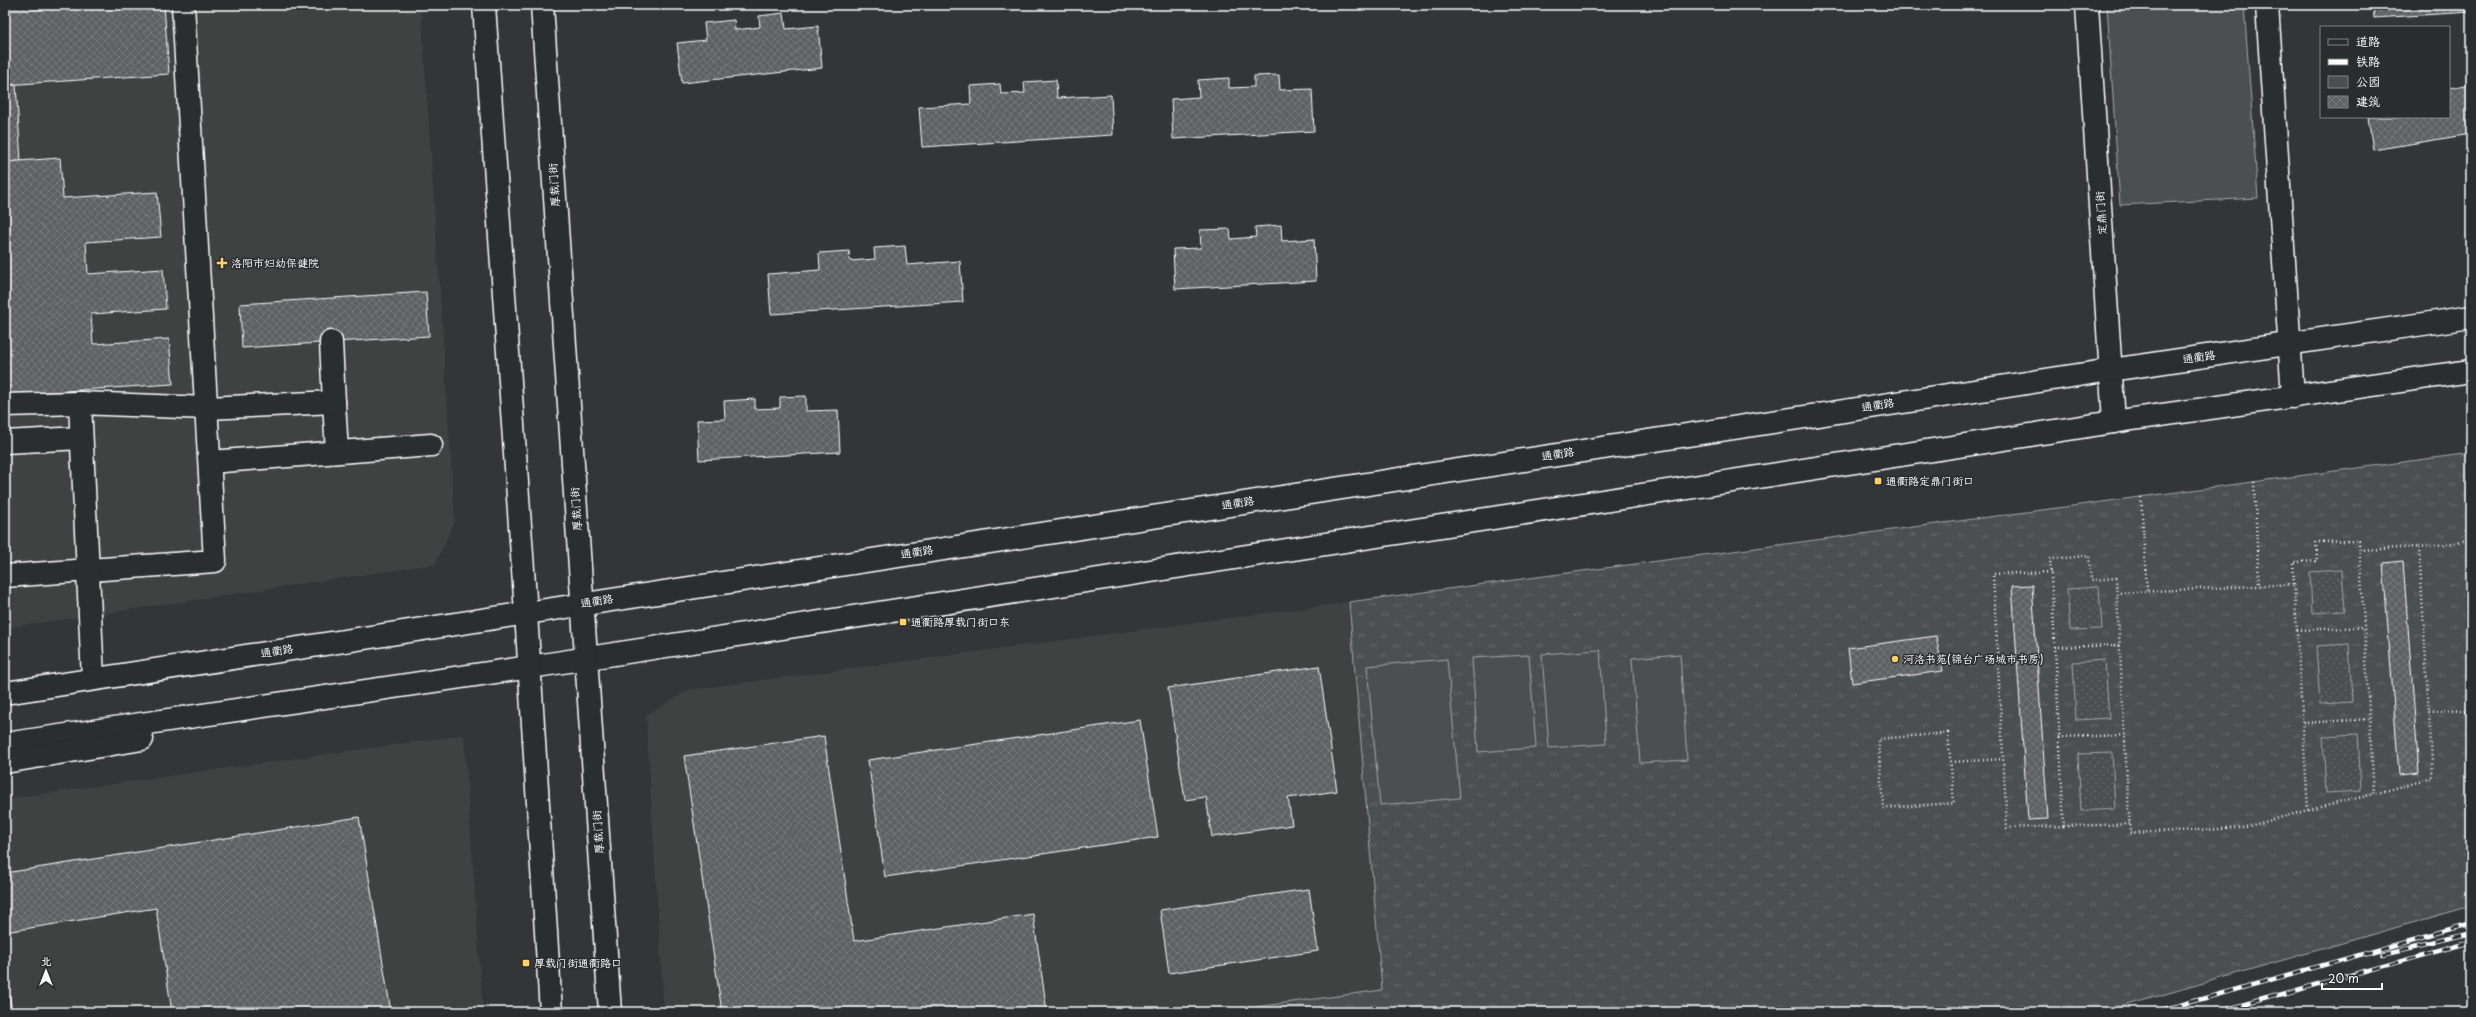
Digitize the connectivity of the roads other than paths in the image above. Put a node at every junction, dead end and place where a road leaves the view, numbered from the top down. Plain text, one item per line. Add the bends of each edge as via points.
1 (183, 5) edge
2 (484, 5) edge
3 (542, 5) edge
4 (2087, 5) edge
5 (2267, 5) edge
6 (2471, 317) edge
7 (331, 342) dead end
8 (2289, 343) junction
9 (2111, 370) junction
10 (2471, 372) edge
11 (2293, 397) junction
12 (334, 402) junction
13 (80, 403) junction
14 (5, 404) edge
15 (207, 408) junction
16 (2114, 422) junction
17 (82, 438) junction
18 (5, 442) edge
19 (431, 445) dead end
20 (337, 452) junction
21 (210, 462) junction
22 (88, 570) junction
23 (5, 576) edge
24 (582, 603) junction
25 (526, 613) junction
26 (587, 658) junction
27 (530, 668) junction
28 (93, 679) junction
29 (5, 693) edge
30 (5, 744) edge
31 (5, 762) edge
32 (551, 1012) edge
33 (610, 1012) edge

1 - 15 street
2 - 25 street
3 - 24 street, 厚载门街
4 - 9 street, 定鼎门街
5 - 8 street
6 - 8 street, 通衢路
7 - 12 street
8 - 9 street, 通衢路
8 - 11 street
9 - 16 street, 定鼎门街
9 - 24 street, 通衢路
10 - 11 street
11 - 16 street
12 - 15 street
12 - 20 street
13 - 14 street
13 - 15 street
13 - 17 street
15 - 21 street
16 - 26 street
17 - 18 street
17 - 22 street
19 - 20 street
20 - 21 street
21 - 22 street via 216,561
22 - 23 street
22 - 28 street
24 - 25 street, 通衢路
24 - 26 street, 厚载门街
25 - 27 street
25 - 28 street, 通衢路
26 - 27 street
26 - 33 street, 厚载门街
27 - 30 street
27 - 31 street
27 - 32 street
28 - 29 street, 通衢路

